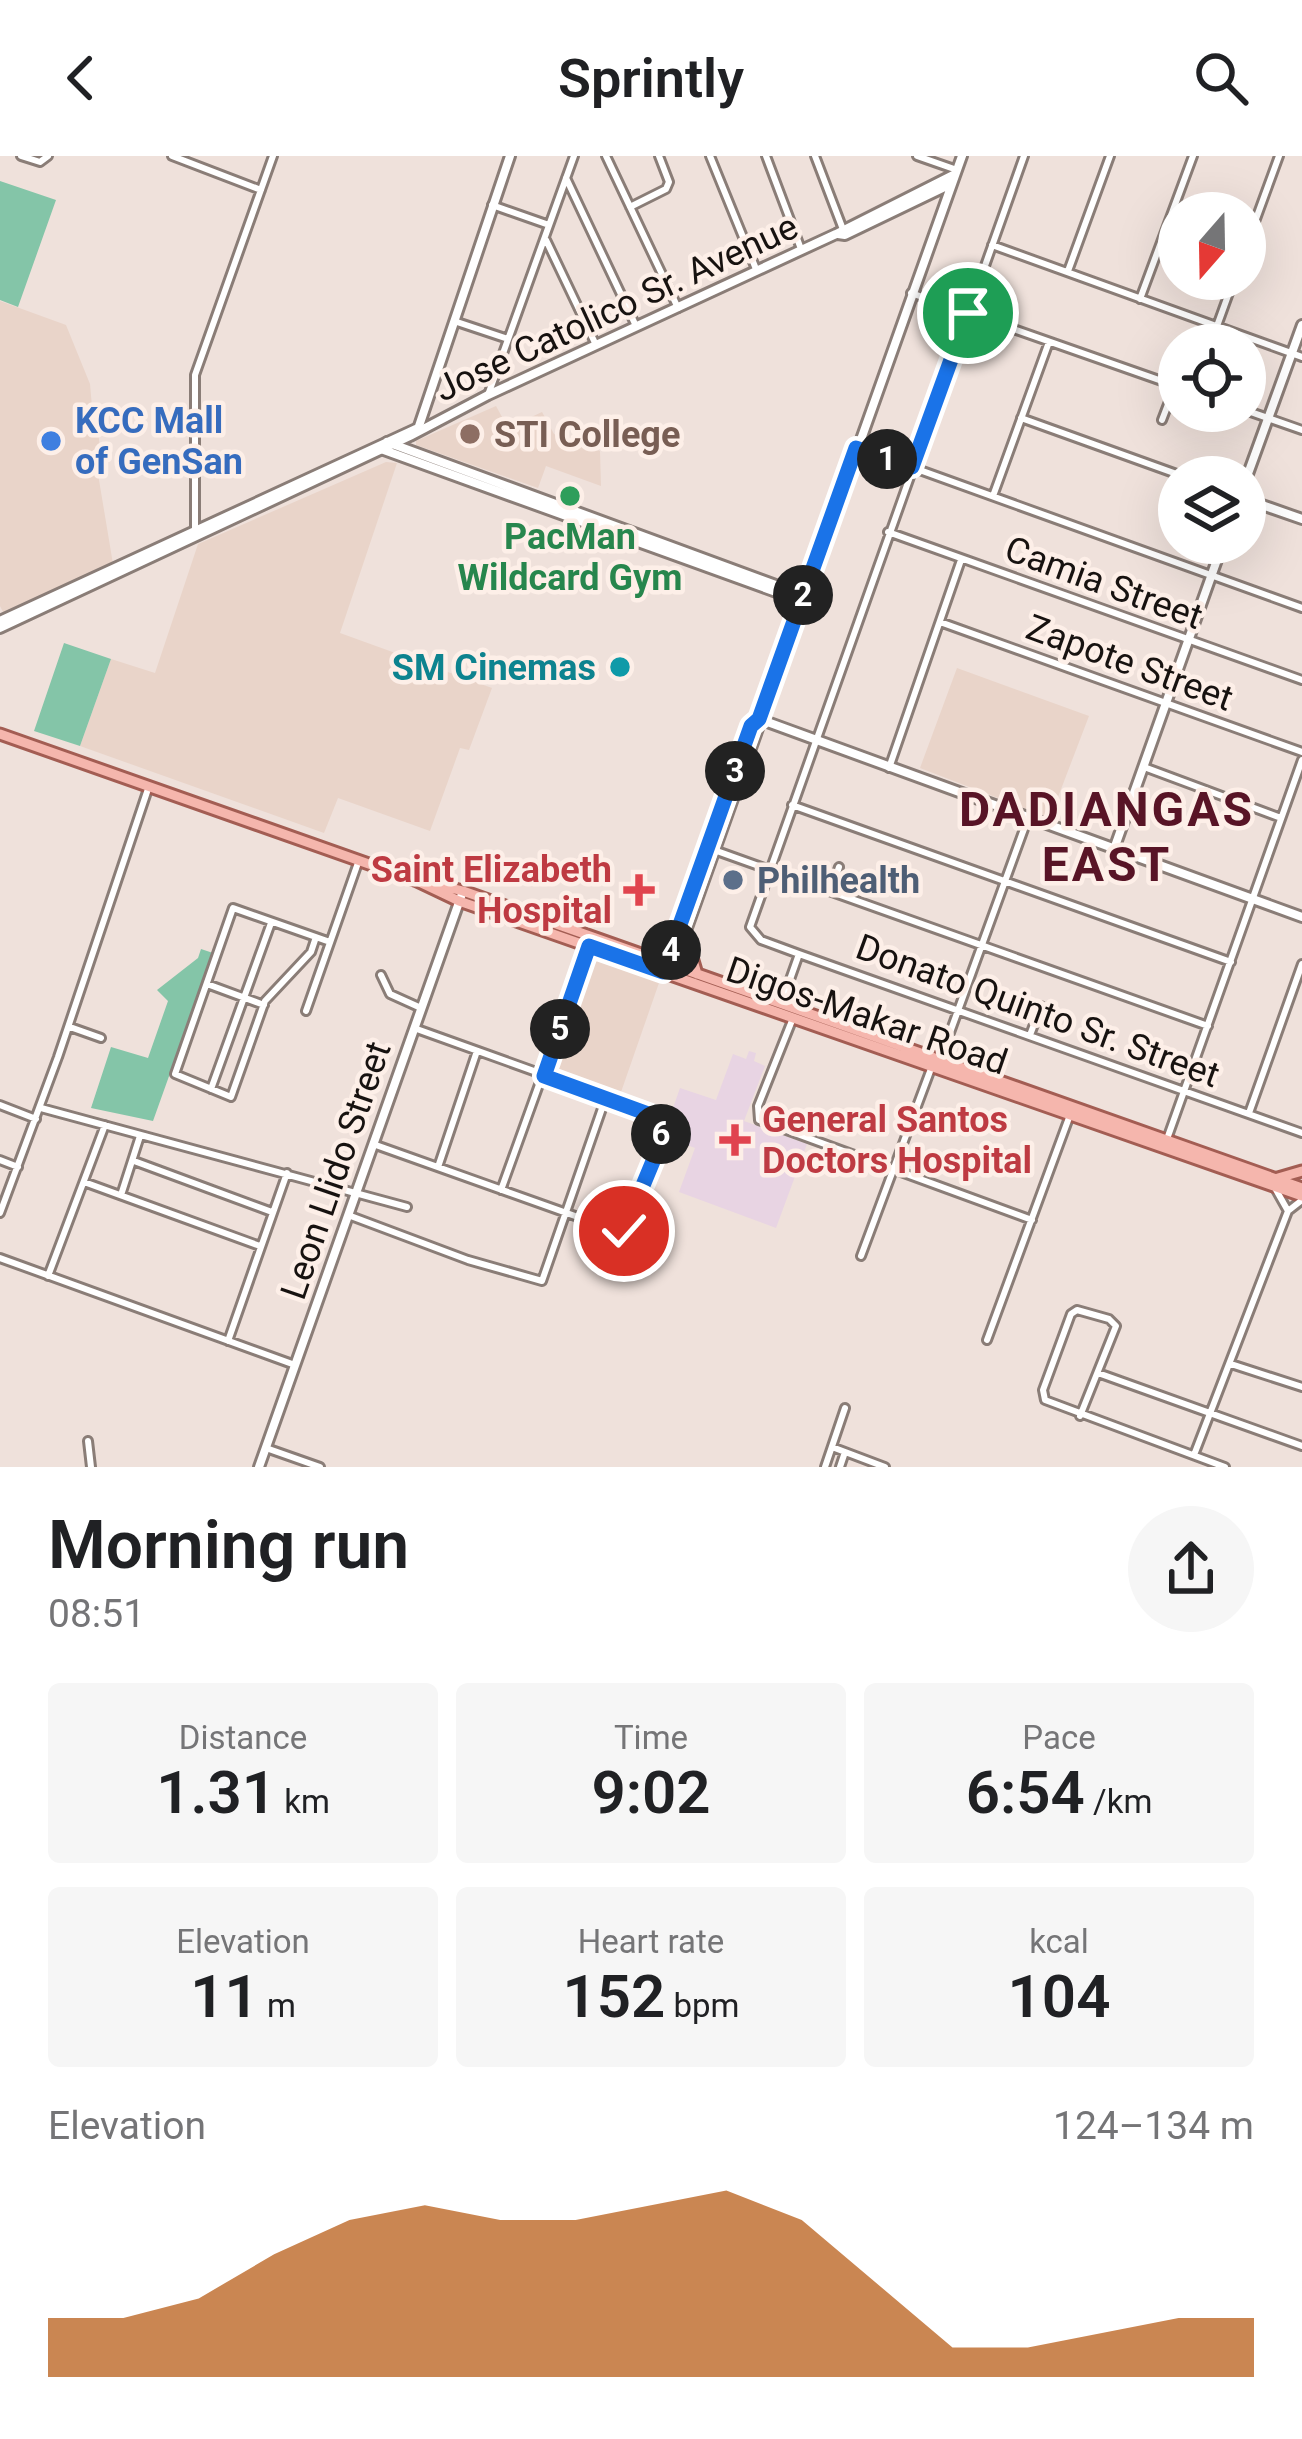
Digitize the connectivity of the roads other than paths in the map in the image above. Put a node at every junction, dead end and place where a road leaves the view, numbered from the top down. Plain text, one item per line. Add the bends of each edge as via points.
1 (21, 156) edge
2 (48, 156) edge
3 (172, 156) edge
4 (273, 156) edge
5 (510, 156) edge
6 (574, 156) edge
7 (606, 156) edge
8 (659, 156) edge
9 (710, 156) edge
10 (766, 156) edge
11 (815, 156) edge
12 (917, 156) edge
13 (962, 156) edge
14 (1024, 156) edge
15 (1110, 156) edge
16 (1193, 156) edge
17 (1280, 156) edge
18 (955, 176) junction
19 (566, 178) junction
20 (261, 190) junction
21 (1266, 193) edge
22 (924, 197) junction
23 (492, 205) junction
24 (630, 207) junction
25 (940, 216) junction
26 (549, 225) junction
27 (841, 233) junction
28 (544, 238) junction
29 (992, 245) junction
30 (801, 249) junction
31 (756, 269) junction
32 (1068, 272) junction
33 (911, 293) junction
34 (1140, 299) junction
35 (678, 308) junction
36 (968, 313) junction
37 (452, 321) junction
38 (1208, 324) edge
39 (1302, 325) edge
40 (637, 328) junction
41 (508, 339) junction
42 (1049, 342) junction
43 (1266, 344) edge
44 (596, 345) junction
45 (1297, 355) edge
46 (1158, 380) edge
47 (488, 394) junction
48 (1021, 418) junction
49 (1268, 418) junction
50 (418, 429) junction
51 (1302, 430) edge
52 (383, 445) junction
53 (856, 448) junction
54 (1254, 456) edge
55 (912, 467) junction
56 (1158, 468) edge
57 (993, 497) junction
58 (1266, 506) edge
59 (1302, 519) edge
60 (888, 532) junction
61 (195, 533) junction
62 (962, 560) junction
63 (1216, 564) edge
64 (1212, 576) junction
65 (802, 598) junction
66 (1302, 608) edge
67 (940, 622) junction
68 (0, 625) edge
69 (1189, 641) junction
70 (1302, 680) edge
71 (1166, 705) junction
72 (759, 719) junction
73 (0, 734) edge
74 (814, 741) junction
75 (1302, 756) edge
76 (1143, 767) junction
77 (889, 768) junction
78 (149, 786) junction
79 (792, 805) junction
80 (1028, 818) junction
81 (1281, 818) junction
82 (711, 849) junction
83 (1114, 849) junction
84 (358, 860) junction
85 (838, 867) dead end
86 (769, 870) junction
87 (1004, 882) junction
88 (831, 891) junction
89 (461, 896) junction
90 (1252, 899) junction
91 (1302, 917) edge
92 (272, 921) junction
93 (681, 932) junction
94 (316, 937) junction
95 (330, 942) junction
96 (589, 946) junction
97 (981, 946) junction
98 (311, 952) junction
99 (644, 955) junction
100 (799, 955) junction
101 (324, 957) junction
102 (1231, 962) junction
103 (1302, 964) edge
104 (669, 969) junction
105 (697, 974) junction
106 (381, 975) dead end
107 (206, 984) junction
108 (244, 998) junction
109 (264, 1005) junction
110 (1041, 1006) dead end
111 (421, 1008) junction
112 (780, 1008) junction
113 (958, 1010) junction
114 (306, 1011) dead end
115 (795, 1013) junction
116 (68, 1026) junction
117 (1208, 1026) junction
118 (414, 1028) junction
119 (1030, 1035) junction
120 (101, 1038) dead end
121 (477, 1051) junction
122 (936, 1063) junction
123 (544, 1076) junction
124 (211, 1089) junction
125 (1185, 1091) junction
126 (606, 1097) junction
127 (0, 1105) edge
128 (41, 1108) junction
129 (1249, 1114) junction
130 (1070, 1115) junction
131 (37, 1119) junction
132 (105, 1125) junction
133 (1302, 1133) edge
134 (140, 1135) junction
135 (374, 1144) junction
136 (1165, 1144) junction
137 (0, 1160) edge
138 (134, 1161) junction
139 (18, 1167) junction
140 (438, 1167) junction
141 (893, 1170) junction
142 (1302, 1171) edge
143 (287, 1172) junction
144 (84, 1182) junction
145 (1275, 1182) junction
146 (501, 1190) junction
147 (1301, 1191) edge
148 (356, 1192) junction
149 (121, 1195) junction
150 (407, 1207) dead end
151 (1288, 1211) junction
152 (272, 1212) junction
153 (564, 1212) junction
154 (0, 1213) edge
155 (348, 1215) junction
156 (1032, 1220) junction
157 (260, 1246) junction
158 (861, 1256) dead end
159 (0, 1258) edge
160 (48, 1276) junction
161 (986, 1340) dead end
162 (228, 1341) junction
163 (1230, 1364) junction
164 (295, 1365) junction
165 (1098, 1372) junction
166 (1302, 1388) edge
167 (845, 1408) dead end
168 (1211, 1411) junction
169 (1080, 1416) junction
170 (88, 1441) dead end
171 (1302, 1446) edge
172 (832, 1447) junction
173 (266, 1448) junction
174 (845, 1452) junction
175 (1194, 1455) junction
176 (91, 1467) edge
177 (259, 1467) edge
178 (320, 1467) edge
179 (825, 1467) edge
180 (840, 1467) edge
181 (885, 1467) edge
182 (1225, 1467) edge

1 - 2 street
3 - 20 street
4 - 20 street
5 - 23 main road
6 - 19 street
7 - 24 street
8 - 24 street via 666,189
9 - 31 street
10 - 30 street
11 - 27 street
12 - 18 street
13 - 18 main road
14 - 29 street
15 - 32 street
16 - 34 street
17 - 21 street
18 - 22 main road, Jose Catolico Sr. Avenue
18 - 25 main road
18 - 27 main road, Jose Catolico Sr. Avenue
19 - 26 street
19 - 40 street
20 - 61 street via 195,375
22 - 25 main road
22 - 27 main road, Jose Catolico Sr. Avenue
23 - 26 street
23 - 37 main road
24 - 35 street
25 - 33 main road
26 - 28 street
27 - 30 main road, Jose Catolico Sr. Avenue
28 - 41 street
28 - 44 street
29 - 32 street
29 - 36 street
30 - 31 main road, Jose Catolico Sr. Avenue
31 - 35 main road, Jose Catolico Sr. Avenue
32 - 34 street
33 - 36 street
33 - 53 main road
34 - 38 street
35 - 40 main road, Jose Catolico Sr. Avenue
36 - 42 street
36 - 55 street
37 - 41 street
37 - 50 main road
39 - 45 main road
40 - 44 main road, Jose Catolico Sr. Avenue
41 - 47 street
42 - 46 street
42 - 48 street
43 - 45 street
44 - 47 main road, Jose Catolico Sr. Avenue
45 - 49 main road
47 - 50 main road, Jose Catolico Sr. Avenue
48 - 56 street
48 - 57 street
49 - 51 street
49 - 54 main road
50 - 52 main road, Jose Catolico Sr. Avenue
52 - 61 main road, Jose Catolico Sr. Avenue
52 - 65 main road
53 - 55 street
53 - 65 main road
55 - 57 street
55 - 60 street
57 - 64 street
58 - 59 main road
60 - 62 street, Camia Street
60 - 74 street
61 - 68 main road, Jose Catolico Sr. Avenue
62 - 67 street
62 - 69 street, Camia Street
63 - 64 main road
64 - 66 street
64 - 69 main road
65 - 72 main road
67 - 71 street, Zapote Street
67 - 77 street
69 - 70 street, Camia Street
69 - 71 main road
71 - 75 street, Zapote Street
71 - 76 main road
72 - 74 main road
72 - 82 main road
73 - 78 main road, Digos-Makar Road
74 - 77 main road
74 - 79 street
75 - 81 street
76 - 81 street
76 - 83 main road
77 - 80 main road
78 - 84 main road, Digos-Makar Road
78 - 116 street
79 - 86 street
79 - 87 street
80 - 83 main road
80 - 87 street
81 - 90 street
82 - 86 street
82 - 93 main road
83 - 90 main road
84 - 89 main road, Digos-Makar Road
84 - 95 street
85 - 88 street
86 - 88 street
86 - 100 street, Donato Quinto Sr. Street via 751,922 756,937
87 - 97 street
87 - 102 street
88 - 97 street
89 - 96 main road, Digos-Makar Road
89 - 99 main road, Digos-Makar Road
89 - 111 main road, Leon Llido Street
90 - 91 main road
90 - 102 street
92 - 94 street
92 - 107 street via 233,908
92 - 108 street
93 - 99 main road
93 - 104 main road
93 - 105 main road
94 - 95 street
94 - 98 street
95 - 101 street
96 - 104 main road, Digos-Makar Road
96 - 123 street
97 - 113 street
97 - 117 street
98 - 101 street
98 - 109 street
99 - 104 main road, Digos-Makar Road
100 - 112 street
100 - 113 street, Donato Quinto Sr. Street
101 - 114 street
102 - 117 street
103 - 129 street
104 - 105 main road, Digos-Makar Road
104 - 112 main road, Digos-Makar Road
105 - 112 main road, Digos-Makar Road
106 - 111 street via 390,994
107 - 108 street
107 - 124 street via 175,1074
108 - 109 street
108 - 124 street
109 - 124 street via 231,1097
110 - 119 street
111 - 118 main road, Leon Llido Street
112 - 115 main road, Digos-Makar Road
113 - 119 street, Donato Quinto Sr. Street
113 - 122 street
115 - 122 main road, Digos-Makar Road
115 - 141 street via 759,1120
116 - 120 street
116 - 128 street
117 - 125 street
118 - 121 street
118 - 135 main road, Leon Llido Street
119 - 125 street, Donato Quinto Sr. Street
121 - 123 street
121 - 140 street
122 - 130 main road, Digos-Makar Road
122 - 136 main road, Digos-Makar Road
122 - 141 street
123 - 126 street
123 - 146 street
125 - 129 street, Donato Quinto Sr. Street
125 - 136 street
126 - 153 street
126 - 153 street via 662,1119 649,1173 624,1231
127 - 131 street
128 - 131 street
128 - 132 street
129 - 133 street, Donato Quinto Sr. Street
130 - 136 main road, Digos-Makar Road
130 - 156 street
131 - 139 street
132 - 134 street
132 - 144 street
134 - 138 street
134 - 143 street
135 - 140 street
135 - 148 main road, Leon Llido Street
136 - 145 main road, Digos-Makar Road
137 - 139 street
138 - 149 street
138 - 152 street
139 - 154 street
140 - 146 street
141 - 156 street
141 - 158 street
142 - 145 main road
143 - 148 street
143 - 152 street
144 - 149 street
144 - 160 street
145 - 147 main road, Digos-Makar Road
145 - 151 street
146 - 153 street
147 - 151 street
148 - 150 street
148 - 155 main road, Leon Llido Street
149 - 157 street
151 - 163 street
152 - 157 street
153 - 155 street via 539,1283
155 - 164 main road, Leon Llido Street
156 - 161 street
157 - 162 street
159 - 160 street
160 - 162 street
162 - 164 street
163 - 166 street
163 - 168 street
164 - 173 main road, Leon Llido Street
165 - 168 street
165 - 169 street
165 - 169 street via 1116,1326 1074,1310 1042,1394
167 - 172 street
168 - 171 street
168 - 175 street
169 - 175 street
170 - 176 street
172 - 174 street
172 - 179 street
173 - 177 main road, Leon Llido Street
173 - 178 street
174 - 180 street
174 - 181 street
175 - 182 street

